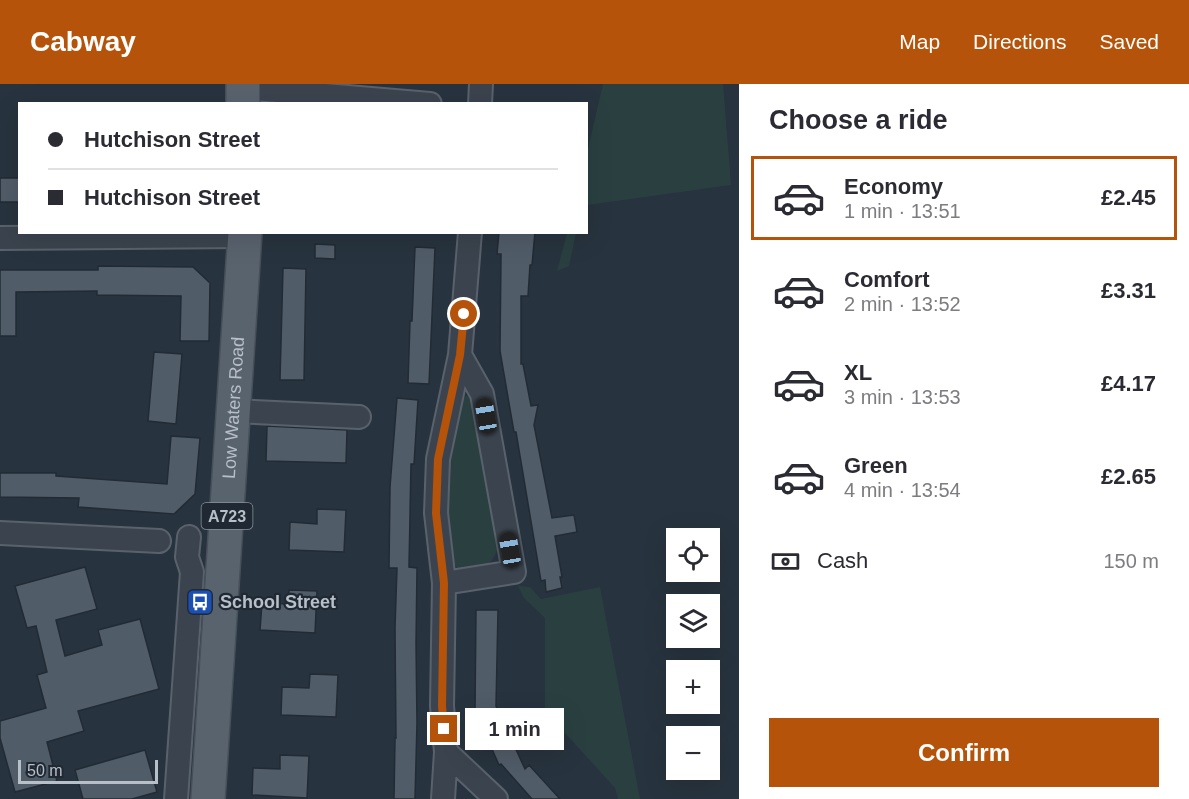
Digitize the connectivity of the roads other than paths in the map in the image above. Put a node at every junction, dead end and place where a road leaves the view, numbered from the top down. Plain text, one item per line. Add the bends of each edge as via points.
1 (481, 84) edge
2 (243, 92) edge
3 (399, 102) edge
4 (480, 102) edge
5 (245, 234) edge
6 (470, 234) edge
7 (0, 238) edge
8 (460, 355) junction
9 (234, 411) junction
10 (359, 417) dead end
11 (0, 533) edge
12 (189, 537) dead end
13 (159, 542) dead end
14 (444, 583) junction
15 (446, 752) junction
16 (176, 799) edge
17 (208, 799) edge
18 (443, 799) edge
19 (496, 799) edge

1 - 4 street
2 - 3 street
5 - 7 street
5 - 9 main road, Low Waters Road / A723
6 - 8 street
8 - 14 street via 438,459 436,513
8 - 14 street via 482,394 514,573
9 - 10 street
9 - 17 main road, Low Waters Road / A723
11 - 13 street
12 - 16 street via 187,557 192,572
14 - 15 street via 442,706
15 - 18 street
15 - 19 street

